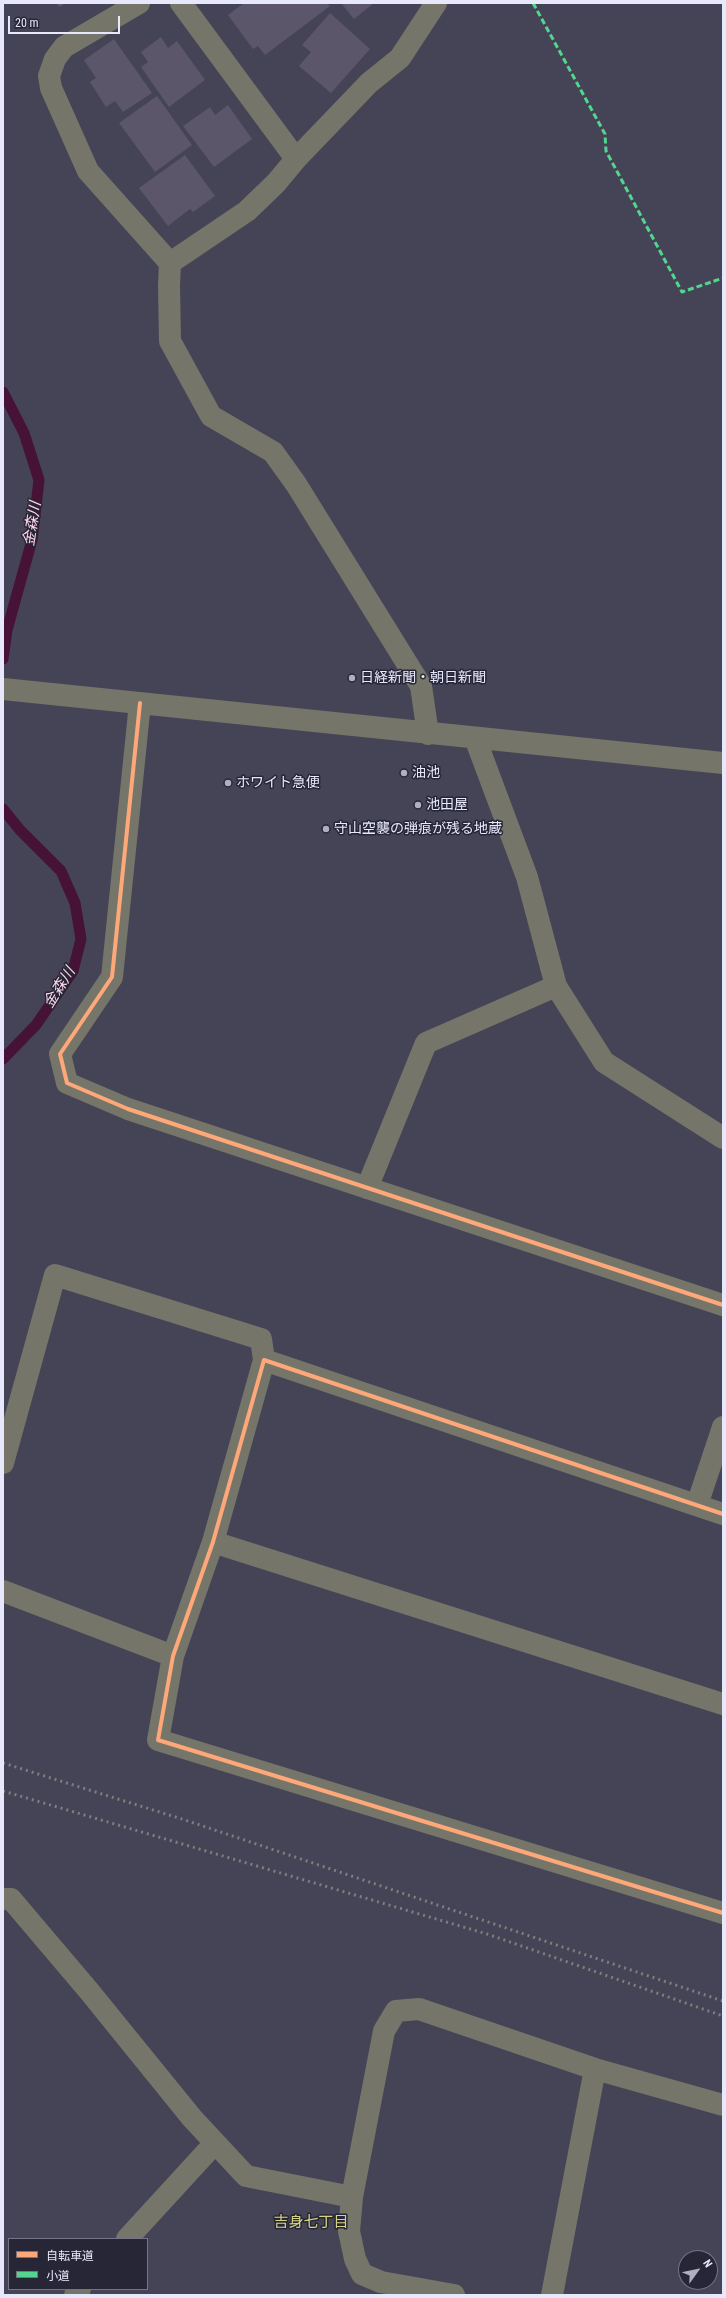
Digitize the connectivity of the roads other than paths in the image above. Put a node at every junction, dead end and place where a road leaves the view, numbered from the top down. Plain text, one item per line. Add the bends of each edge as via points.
1 (139, 3) edge
2 (180, 3) edge
3 (436, 3) edge
4 (296, 159) junction
5 (170, 263) junction
6 (3, 689) edge
7 (140, 703) junction
8 (428, 734) junction
9 (475, 738) junction
10 (723, 763) edge
11 (556, 986) junction
12 (723, 1138) edge
13 (367, 1188) junction
14 (723, 1305) edge
15 (264, 1360) junction
16 (723, 1428) edge
17 (3, 1463) edge
18 (697, 1505) junction
19 (723, 1514) edge
20 (213, 1542) junction
21 (3, 1590) edge
22 (172, 1656) junction
23 (723, 1704) edge
24 (3, 1899) edge
25 (723, 1913) edge
26 (595, 2069) junction
27 (723, 2105) edge
28 (215, 2143) junction
29 (352, 2197) junction
30 (128, 2238) edge
31 (454, 2295) edge
32 (552, 2295) edge

1 - 5 street via 64,47 55,59 49,76 51,88 88,171
2 - 4 street
3 - 4 street via 400,58 369,83
4 - 5 street via 247,211
5 - 8 street via 170,341 211,416 273,452 296,484 421,686
6 - 7 street
7 - 8 street
7 - 13 street via 112,977 60,1054 67,1083 128,1109
8 - 9 street
9 - 10 street
9 - 11 street via 527,877
11 - 12 street via 604,1062
11 - 13 street via 426,1043
13 - 14 street
15 - 17 street via 261,1339 55,1275
15 - 18 street
15 - 20 street
16 - 18 street
18 - 19 street
20 - 22 street
20 - 23 street
21 - 22 street
22 - 25 street via 158,1740
24 - 28 street via 11,1899
26 - 27 street
26 - 29 street via 419,2009 396,2011 384,2031
26 - 32 street
28 - 29 street via 246,2176
28 - 30 street
29 - 31 street via 349,2231 355,2259 362,2274 381,2282

